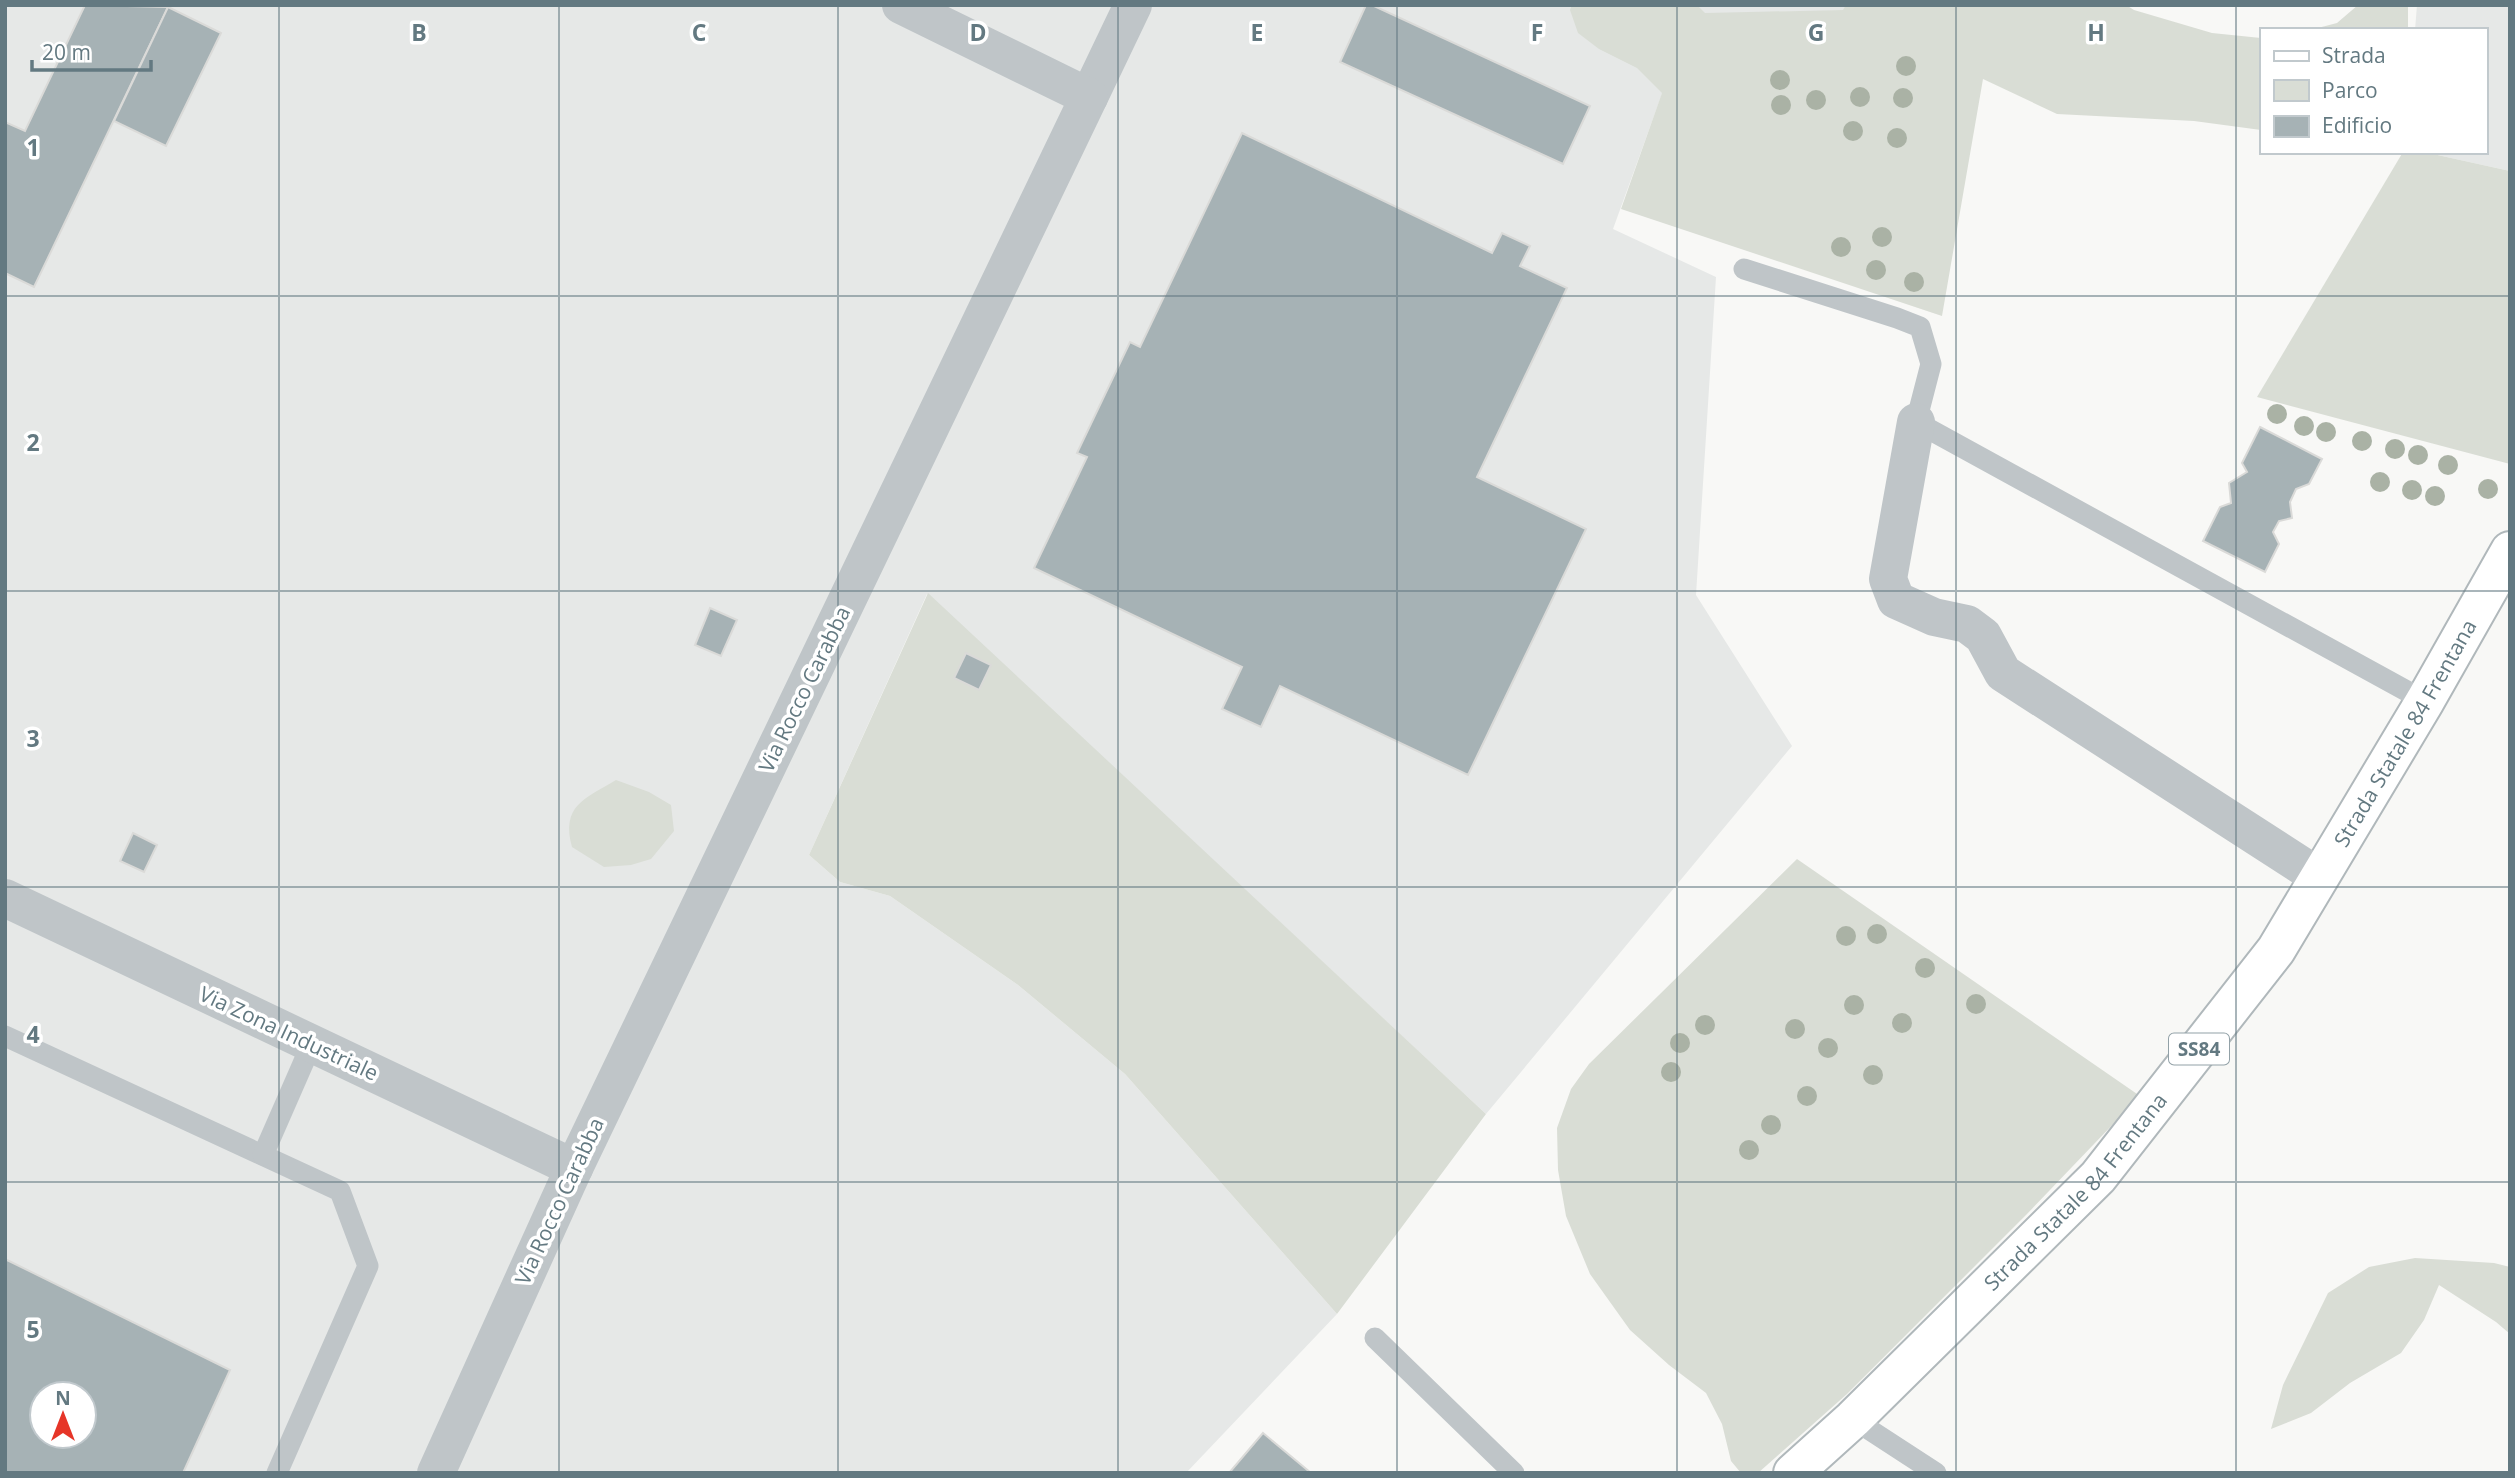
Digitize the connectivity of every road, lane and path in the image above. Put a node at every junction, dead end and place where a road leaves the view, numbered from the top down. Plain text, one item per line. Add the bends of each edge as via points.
1 (901, 5) edge
2 (1133, 5) edge
3 (1089, 97) junction
4 (1744, 269) dead end
5 (1916, 422) junction
6 (2510, 551) edge
7 (2425, 701) junction
8 (2319, 877) junction
9 (5, 898) edge
10 (5, 1036) edge
11 (312, 1043) junction
12 (263, 1155) junction
13 (573, 1167) junction
14 (1375, 1338) dead end
15 (1853, 1419) junction
16 (276, 1473) edge
17 (436, 1473) edge
18 (1514, 1473) edge
19 (1793, 1473) edge
20 (1936, 1473) edge

1 - 3 street
2 - 3 street
3 - 13 street, Via Rocco Carabba
4 - 5 lane via 1920,327 1931,364
5 - 7 lane
5 - 8 street via 1888,579 1896,600 1934,617 1968,624 1983,636 2003,673
6 - 7 main road, Strada Statale 84 Frentana / SS84
7 - 8 main road, Strada Statale 84 Frentana / SS84
8 - 15 main road, Strada Statale 84 Frentana / SS84 via 2276,950 2098,1177
9 - 11 street, Via Zona Industriale
10 - 12 lane
11 - 12 lane
11 - 13 street, Via Zona Industriale
12 - 16 lane via 340,1191 368,1266
13 - 17 street, Via Rocco Carabba
14 - 18 lane
15 - 19 main road, Strada Statale 84 Frentana / SS84
15 - 20 lane

